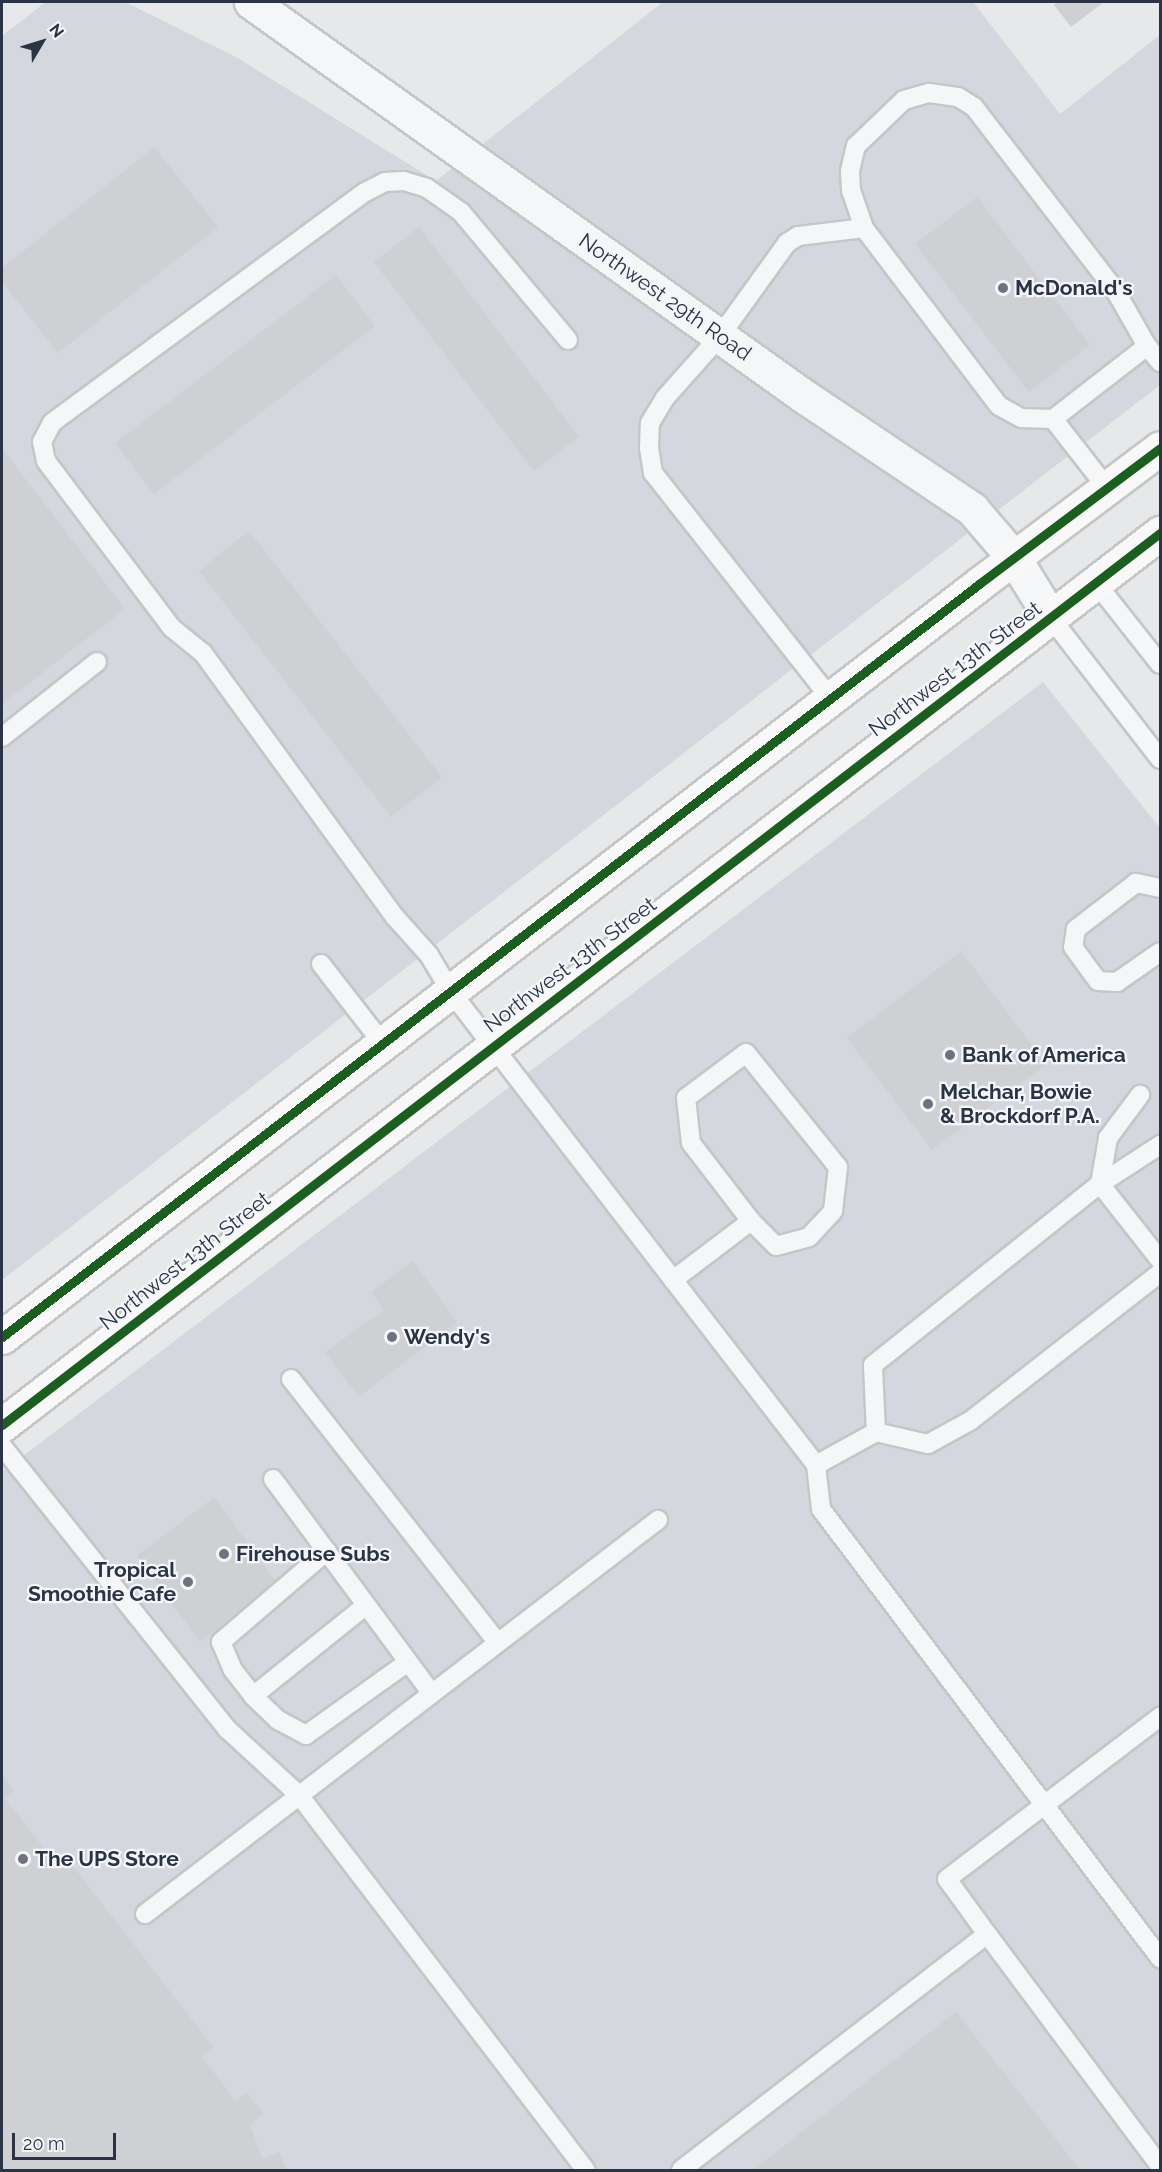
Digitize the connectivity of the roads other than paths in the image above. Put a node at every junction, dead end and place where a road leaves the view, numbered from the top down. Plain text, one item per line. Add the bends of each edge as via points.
1 (250, 2) edge
2 (864, 228) junction
3 (720, 336) junction
4 (568, 340) dead end
5 (1147, 346) junction
6 (1161, 362) edge
7 (1053, 419) junction
8 (1161, 448) edge
9 (1107, 488) junction
10 (1161, 533) edge
11 (1014, 558) junction
12 (1096, 583) junction
13 (1051, 618) junction
14 (97, 662) dead end
15 (1161, 664) edge
16 (831, 699) junction
17 (2, 737) edge
18 (1161, 759) edge
19 (1161, 888) edge
20 (1161, 952) edge
21 (321, 964) dead end
22 (451, 992) junction
23 (383, 1044) junction
24 (493, 1046) junction
25 (1140, 1095) dead end
26 (1161, 1145) edge
27 (1100, 1184) junction
28 (751, 1221) junction
29 (1161, 1260) edge
30 (1161, 1273) edge
31 (673, 1280) junction
32 (2, 1337) edge
33 (291, 1379) dead end
34 (2, 1425) edge
35 (876, 1432) junction
36 (2, 1446) edge
37 (816, 1465) junction
38 (273, 1479) dead end
39 (658, 1520) dead end
40 (327, 1551) junction
41 (366, 1605) junction
42 (498, 1643) junction
43 (408, 1662) junction
44 (432, 1694) junction
45 (254, 1696) junction
46 (1161, 1718) edge
47 (299, 1795) junction
48 (1045, 1804) junction
49 (145, 1914) dead end
50 (987, 1934) junction
51 (1161, 1958) edge
52 (1161, 2166) edge
53 (586, 2170) edge
54 (681, 2170) edge

1 - 3 street, Northwest 29th Road
2 - 3 lane via 798,236 787,243
2 - 5 lane via 851,191 850,171 856,146 904,100 929,93 958,97 974,107 1115,291
2 - 7 lane via 999,406 1021,418
3 - 11 street, Northwest 29th Road via 972,509
3 - 16 lane via 665,398 650,423 653,473
4 - 22 lane via 461,212 427,188 404,181 385,182 365,192 52,423 42,442 46,462 172,628 203,653 395,917 429,955
5 - 6 lane
5 - 7 lane
7 - 9 lane
8 - 9 main road
9 - 11 main road
10 - 12 main road, Northwest 13th Street
11 - 13 street, Northwest 29th Road
11 - 16 main road
12 - 13 main road, Northwest 13th Street
12 - 15 lane
13 - 18 lane
13 - 24 main road, Northwest 13th Street
14 - 17 lane
16 - 22 main road
19 - 20 lane via 1136,884 1076,929 1073,947 1098,981 1117,982
21 - 23 lane
22 - 23 main road
22 - 24 lane
23 - 32 main road
24 - 31 lane
24 - 34 main road, Northwest 13th Street
25 - 27 lane via 1108,1137
26 - 27 lane
27 - 29 lane
27 - 35 lane via 873,1365
28 - 28 lane via 776,1246 809,1237 833,1211 838,1167 746,1053 686,1098 691,1143
28 - 31 lane
30 - 35 lane via 970,1422 928,1444
31 - 37 lane
33 - 42 lane
35 - 37 lane
36 - 47 lane via 227,1729
37 - 48 lane via 821,1509
38 - 40 lane
39 - 42 lane
40 - 41 lane
40 - 45 lane via 221,1642 233,1670
41 - 43 lane
41 - 45 lane
42 - 44 lane
43 - 44 lane
43 - 45 lane via 306,1736 278,1720
44 - 47 lane
46 - 48 lane
47 - 49 lane
47 - 53 lane
48 - 50 lane via 947,1879
48 - 51 lane
50 - 52 lane
50 - 54 lane

